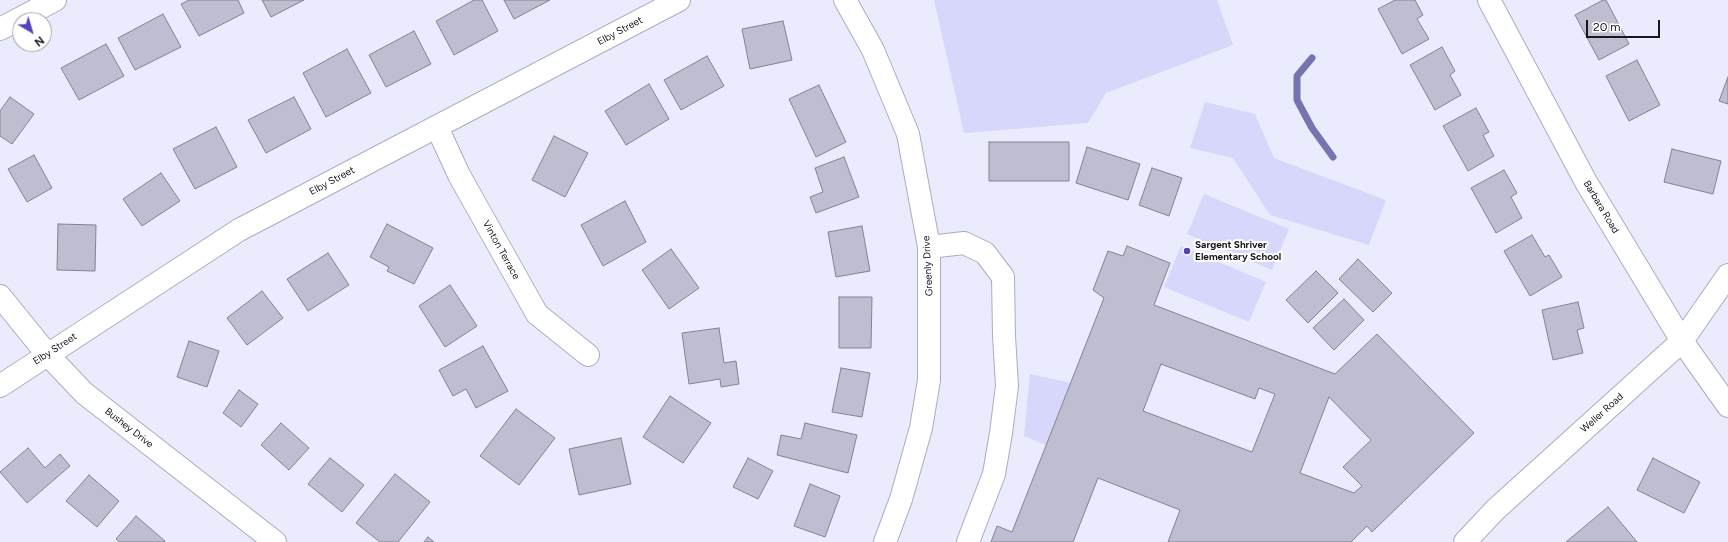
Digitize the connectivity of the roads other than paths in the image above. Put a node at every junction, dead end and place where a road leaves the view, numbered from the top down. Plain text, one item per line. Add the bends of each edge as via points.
1 (55, 0) edge
2 (679, 0) edge
3 (845, 0) edge
4 (1489, 0) edge
5 (0, 29) edge
6 (437, 127) junction
7 (928, 247) junction
8 (1728, 274) edge
9 (0, 296) edge
10 (1682, 342) junction
11 (47, 354) junction
12 (588, 355) dead end
13 (0, 386) edge
14 (1728, 406) edge
15 (274, 542) edge
16 (885, 542) edge
17 (968, 542) edge
18 (1465, 542) edge

1 - 5 street
2 - 6 street, Elby Street
3 - 7 street, Greenly Drive via 873,50 908,134
4 - 10 street, Barbara Road via 1586,182
6 - 11 street, Elby Street via 239,230
6 - 12 street, Vinton Terrace via 459,175 537,314
7 - 16 street, Greenly Drive via 929,380 917,442 901,499
7 - 17 street via 964,243 985,253 1003,277 1007,386 1001,433 994,474
8 - 10 street, Weller Road
9 - 11 street, Bushey Drive
10 - 14 street, Barbara Road
10 - 18 street, Weller Road via 1495,510
11 - 13 street, Elby Street
11 - 15 street, Bushey Drive via 84,393

